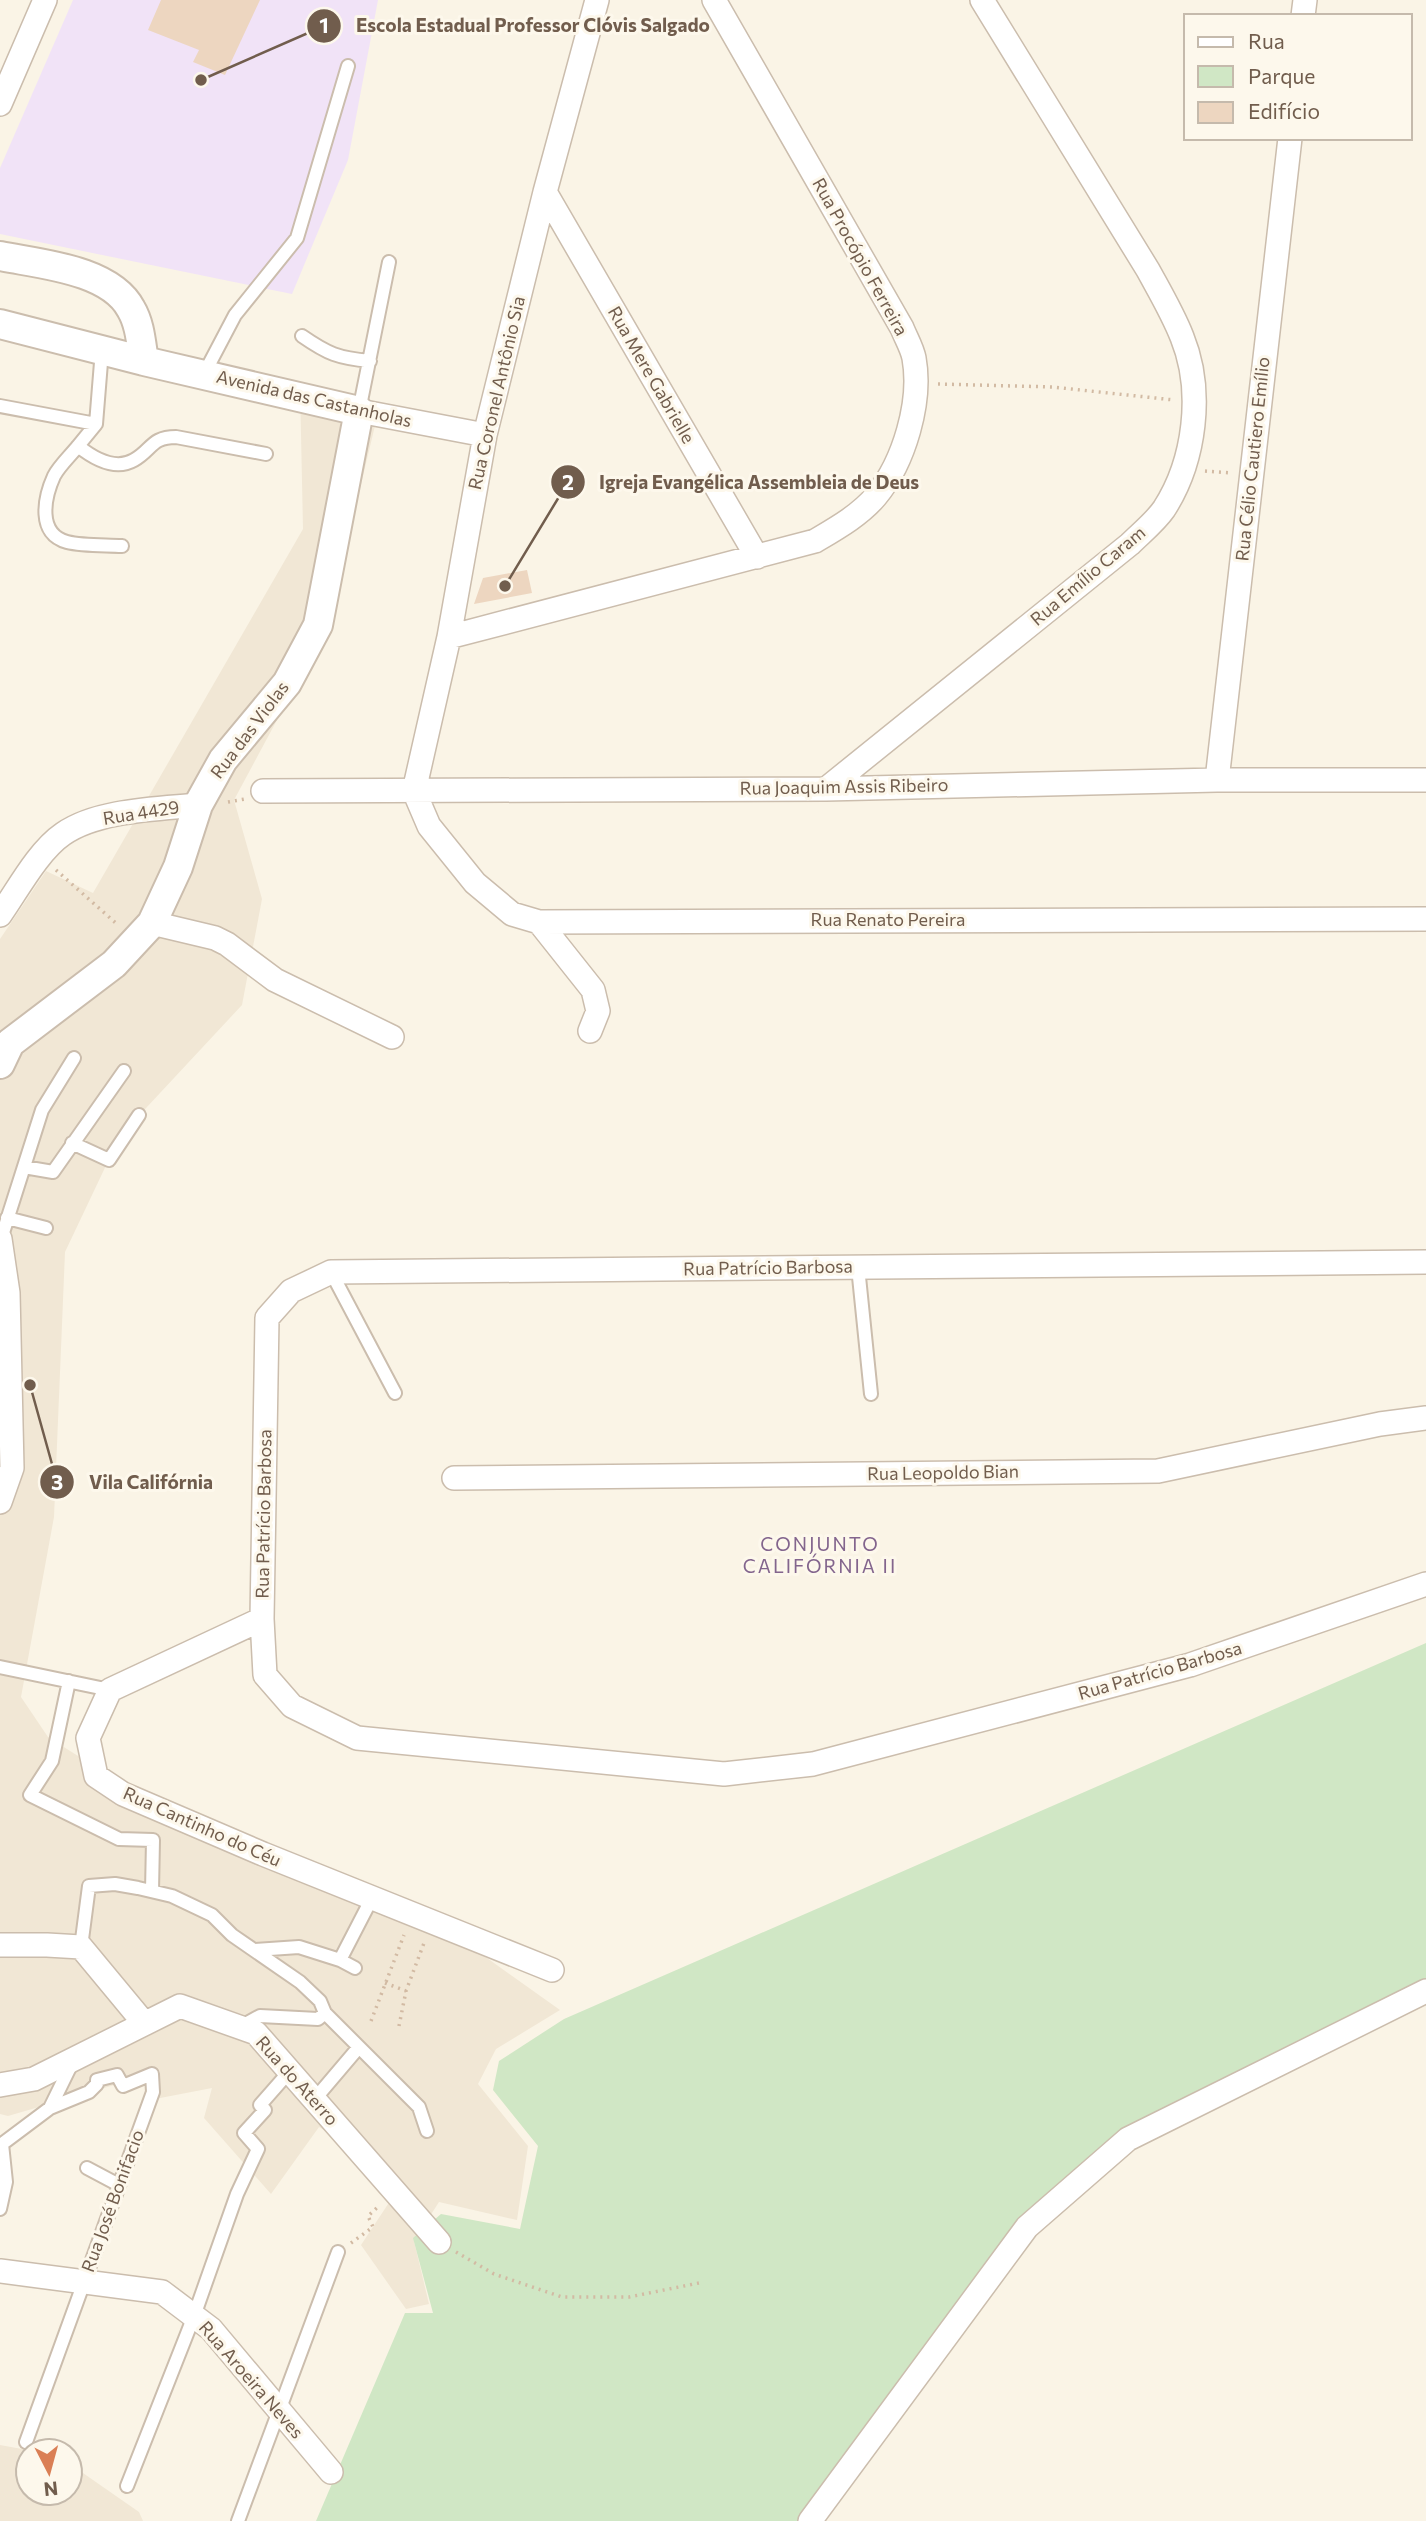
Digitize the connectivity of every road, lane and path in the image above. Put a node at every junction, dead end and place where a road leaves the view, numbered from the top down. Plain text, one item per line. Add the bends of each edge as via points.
1 (45, 0) edge
2 (597, 0) edge
3 (714, 0) edge
4 (982, 0) edge
5 (348, 66) dead end
6 (2, 92) edge
7 (1290, 140) edge
8 (545, 192) junction
9 (0, 256) edge
10 (389, 262) dead end
11 (121, 295) junction
12 (0, 324) edge
13 (302, 336) dead end
14 (51, 337) junction
15 (102, 350) junction
16 (144, 361) junction
17 (370, 361) junction
18 (204, 374) junction
19 (915, 384) junction
20 (1194, 402) junction
21 (0, 407) edge
22 (359, 411) junction
23 (96, 424) junction
24 (485, 435) junction
25 (78, 446) junction
26 (266, 454) dead end
27 (1183, 469) junction
28 (1252, 474) junction
29 (122, 546) dead end
30 (758, 557) junction
31 (449, 637) junction
32 (1217, 780) junction
33 (1426, 780) edge
34 (826, 789) junction
35 (262, 790) dead end
36 (414, 791) junction
37 (198, 805) junction
38 (41, 857) junction
39 (0, 915) edge
40 (1426, 919) edge
41 (539, 922) junction
42 (144, 931) junction
43 (590, 1031) dead end
44 (392, 1037) dead end
45 (74, 1058) dead end
46 (0, 1064) edge
47 (124, 1071) dead end
48 (139, 1115) dead end
49 (72, 1143) junction
50 (24, 1167) junction
51 (46, 1228) dead end
52 (3, 1232) edge
53 (1426, 1262) edge
54 (858, 1267) junction
55 (331, 1272) junction
56 (395, 1393) dead end
57 (871, 1394) dead end
58 (1426, 1418) edge
59 (454, 1478) dead end
60 (0, 1502) edge
61 (1426, 1584) edge
62 (262, 1619) junction
63 (0, 1667) edge
64 (68, 1681) junction
65 (110, 1689) junction
66 (152, 1891) junction
67 (372, 1898) junction
68 (422, 1918) junction
69 (0, 1945) edge
70 (81, 1947) junction
71 (255, 1950) junction
72 (340, 1960) junction
73 (355, 1968) dead end
74 (552, 1970) dead end
75 (385, 1982) junction
76 (406, 1991) junction
77 (1426, 1991) edge
78 (325, 2013) junction
79 (371, 2021) dead end
80 (145, 2023) junction
81 (399, 2026) dead end
82 (240, 2027) junction
83 (359, 2047) junction
84 (74, 2059) junction
85 (289, 2072) junction
86 (0, 2085) edge
87 (314, 2100) junction
88 (50, 2108) junction
89 (427, 2131) dead end
90 (86, 2168) dead end
91 (119, 2185) junction
92 (395, 2192) junction
93 (1, 2204) edge
94 (439, 2242) joint
95 (338, 2252) joint
96 (0, 2271) edge
97 (85, 2281) junction
98 (699, 2283) dead end
99 (194, 2316) junction
100 (281, 2412) junction
101 (28, 2437) edge
102 (331, 2472) dead end
103 (127, 2486) dead end
104 (238, 2521) edge
105 (810, 2521) edge

1 - 6 street
2 - 8 street, Rua Coronel Antônio Sia
3 - 19 street, Rua Procópio Ferreira via 902,328 914,358
4 - 20 street, Rua Emílio Caram via 1169,308 1191,369
5 - 18 lane via 297,238 235,315
7 - 28 street, Rua Célio Cautiero Emílio
8 - 24 street, Rua Coronel Antônio Sia
8 - 30 street, Rua Mere Gabrielle
9 - 11 street via 89,276
10 - 17 lane
11 - 14 street via 122,316 107,334
11 - 16 street via 139,330
12 - 14 street, Avenida das Castanholas
13 - 17 lane via 324,352
14 - 15 street, Avenida das Castanholas
15 - 16 street, Avenida das Castanholas
15 - 23 lane
16 - 18 street, Avenida das Castanholas
17 - 22 lane
18 - 22 street, Avenida das Castanholas
19 - 20 path via 1053,387
19 - 30 street, Rua Procópio Ferreira via 904,446 875,497 849,521 815,541
20 - 27 street, Rua Emílio Caram
21 - 23 lane
22 - 24 street, Avenida das Castanholas
22 - 37 street, Rua das Violas via 318,625 287,683 223,760
23 - 25 lane
24 - 31 street, Rua Coronel Antônio Sia
25 - 26 lane via 99,460 120,464 133,461 165,437
25 - 29 lane via 54,475 44,513 48,530 67,542
27 - 28 path
27 - 34 street, Rua Emílio Caram via 1162,511 1130,544
28 - 32 street, Rua Célio Cautiero Emílio
30 - 31 street, Rua Procópio Ferreira
31 - 36 street, Rua Coronel Antônio Sia
32 - 33 street, Rua Joaquim Assis Ribeiro
32 - 34 street, Rua Joaquim Assis Ribeiro
34 - 36 street, Rua Joaquim Assis Ribeiro
35 - 36 street, Rua Joaquim Assis Ribeiro
36 - 41 street, Rua Renato Pereira via 429,826 475,884 512,914
37 - 38 street, Rua 4429 via 107,815 63,834
37 - 42 street, Rua das Violas via 178,867
38 - 39 street, Rua 4429
38 - 42 path
40 - 41 street, Rua Renato Pereira
41 - 43 street via 593,990 597,1011
42 - 44 street via 215,938 275,980
42 - 46 street, Rua das Violas via 114,964 10,1043
45 - 50 lane via 42,1110
47 - 49 lane
48 - 49 lane via 109,1160
49 - 50 lane via 53,1172
50 - 52 lane
51 - 52 lane
52 - 60 street via 12,1468
53 - 54 street, Rua Patrício Barbosa
54 - 55 street, Rua Patrício Barbosa
54 - 57 lane
55 - 56 lane
55 - 62 street, Rua Patrício Barbosa via 291,1291 267,1318
58 - 59 street, Rua Leopoldo Bian via 1158,1471
61 - 62 street, Rua Patrício Barbosa via 1190,1665 813,1764 724,1774 357,1738 292,1706 265,1675
62 - 65 street
63 - 64 lane
64 - 65 lane
64 - 66 lane via 52,1761 30,1795 119,1839 153,1840
65 - 67 street, Rua Cantinho do Céu via 88,1738 96,1776 123,1794
66 - 70 lane via 115,1884 89,1886
66 - 71 lane via 212,1915
67 - 68 street, Rua Cantinho do Céu
67 - 72 lane
68 - 74 street, Rua Cantinho do Céu
68 - 75 path
68 - 76 path
69 - 70 street
70 - 80 street
71 - 72 lane via 299,1947
71 - 78 lane via 300,1982 320,2001
72 - 73 lane
75 - 76 path
75 - 79 path
76 - 81 path
77 - 105 street via 1128,2139 1027,2227
78 - 82 lane via 318,2019 260,2016
78 - 83 lane
80 - 82 street, Rua do Aterro via 180,2006
80 - 84 street, Rua do Aterro
82 - 85 street, Rua do Aterro via 256,2033
83 - 87 lane
83 - 89 lane via 418,2107
84 - 86 street, Rua do Aterro via 34,2079
84 - 88 lane
85 - 87 street, Rua do Aterro
85 - 99 lane via 260,2105 265,2110 244,2133 258,2149 237,2194
87 - 92 street, Rua do Aterro
88 - 91 lane, Rua José Bonifacio via 89,2092 97,2080 117,2075 123,2086 152,2074 153,2092
88 - 93 lane via 2,2144 6,2182
90 - 91 lane
91 - 97 lane, Rua José Bonifacio
92 - 94 street, Rua do Aterro
92 - 95 path via 368,2216 373,2227
94 - 98 path via 494,2274 562,2297 629,2297
95 - 100 lane
96 - 97 street, Rua Aroeira Neves
97 - 99 street, Rua Aroeira Neves via 162,2292
97 - 101 lane, Rua José Bonifacio
99 - 100 street, Rua Aroeira Neves via 211,2329
99 - 103 lane
100 - 102 street, Rua Aroeira Neves
100 - 104 lane

